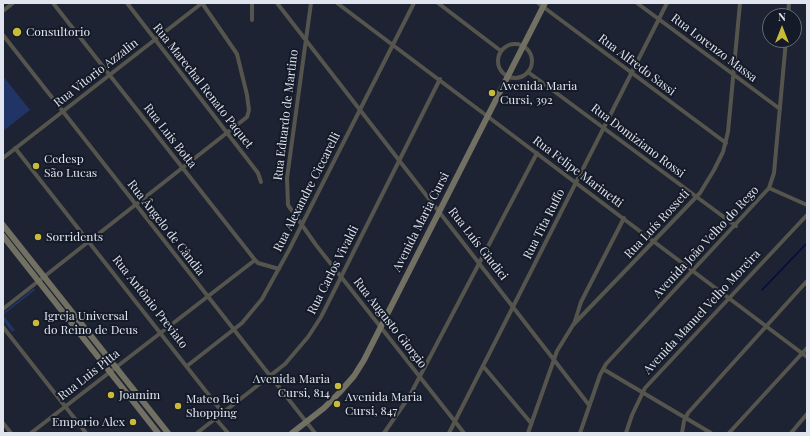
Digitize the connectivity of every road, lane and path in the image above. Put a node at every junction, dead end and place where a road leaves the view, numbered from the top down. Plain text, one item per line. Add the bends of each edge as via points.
1 (13, 3) edge
2 (53, 3) edge
3 (127, 3) edge
4 (202, 3) edge
5 (252, 3) edge
6 (277, 3) edge
7 (311, 3) edge
8 (337, 3) edge
9 (414, 3) edge
10 (438, 3) edge
11 (637, 3) edge
12 (668, 3) edge
13 (740, 3) edge
14 (542, 4) edge
15 (3, 10) edge
16 (252, 20) dead end
17 (659, 20) junction
18 (3, 35) edge
19 (155, 40) junction
20 (305, 40) junction
21 (393, 44) junction
22 (523, 46) junction
23 (785, 48) edge
24 (501, 51) junction
25 (528, 72) junction
26 (632, 74) junction
27 (110, 75) junction
28 (733, 75) junction
29 (508, 76) junction
30 (440, 80) junction
31 (780, 109) junction
32 (360, 110) junction
33 (63, 111) junction
34 (488, 116) junction
35 (604, 128) junction
36 (227, 132) junction
37 (726, 143) junction
38 (16, 148) junction
39 (537, 153) junction
40 (3, 158) edge
41 (400, 161) junction
42 (182, 167) junction
43 (261, 182) dead end
44 (576, 182) junction
45 (769, 188) junction
46 (696, 197) junction
47 (135, 204) junction
48 (807, 204) edge
49 (439, 211) junction
50 (807, 215) edge
51 (624, 218) junction
52 (3, 225) edge
53 (301, 225) junction
54 (736, 226) junction
55 (3, 236) edge
56 (88, 240) junction
57 (655, 242) junction
58 (255, 260) junction
59 (479, 262) junction
60 (279, 269) junction
61 (693, 271) junction
62 (43, 276) junction
63 (341, 277) junction
64 (38, 280) junction
65 (807, 281) edge
66 (207, 297) junction
67 (728, 298) junction
68 (580, 305) junction
69 (514, 306) junction
70 (3, 308) edge
71 (589, 310) junction
72 (573, 325) junction
73 (3, 327) edge
74 (381, 327) junction
75 (766, 327) junction
76 (234, 330) junction
77 (160, 332) junction
78 (807, 348) edge
79 (802, 354) junction
80 (807, 357) edge
81 (555, 358) junction
82 (187, 366) junction
83 (483, 366) junction
84 (116, 367) junction
85 (603, 369) junction
86 (109, 372) junction
87 (270, 376) junction
88 (420, 377) junction
89 (642, 393) junction
90 (589, 405) junction
91 (65, 406) junction
92 (222, 413) junction
93 (807, 414) edge
94 (215, 418) junction
95 (685, 418) junction
96 (306, 422) junction
97 (455, 422) junction
98 (3, 423) edge
99 (531, 423) junction
100 (793, 432) edge
101 (11, 433) edge
102 (32, 433) edge
103 (86, 433) edge
104 (158, 433) edge
105 (168, 433) edge
106 (197, 433) edge
107 (228, 433) edge
108 (292, 433) edge
109 (315, 433) edge
110 (384, 433) edge
111 (449, 433) edge
112 (464, 433) edge
113 (528, 433) edge
114 (580, 433) edge
115 (626, 433) edge
116 (682, 433) edge
117 (711, 433) edge
118 (729, 433) edge

1 - 15 street
2 - 27 street, Rua Luis Botta
3 - 19 street, Rua Marechal Renato Paquet
4 - 19 street, Rua Vitorio Azzalin
4 - 36 street via 237,54 246,89 247,117
5 - 16 street
6 - 20 street, Rua Luís Giudici
7 - 20 street, Rua Eduardo de Martino
8 - 21 street, Rua Felipe Marinetti
9 - 21 street, Rua Alexandre Ciccarelli
10 - 24 street
11 - 17 street, Rua Lorenzo Massa
12 - 17 street, Rua Tita Ruffo
13 - 28 street, Rua Luís Rosseti
14 - 22 main road, Avenida Maria Cursi
14 - 26 street, Rua Alfredo Sassi
17 - 26 street, Rua Tita Ruffo
17 - 28 street, Rua Lorenzo Massa
18 - 33 street, Rua Ângelo de Cândia
19 - 27 street, Rua Vitorio Azzalin
19 - 36 street, Rua Marechal Renato Paquet
20 - 32 street, Rua Luís Giudici
20 - 53 street, Rua Eduardo de Martino via 286,184 288,205
21 - 30 street, Rua Felipe Marinetti
21 - 32 street, Rua Alexandre Ciccarelli
22 - 24 street via 509,45
22 - 25 street via 532,58
22 - 29 main road, Avenida Maria Cursi
23 - 31 street, Avenida João Velho do Rego
24 - 29 street via 498,57 500,68
25 - 29 street via 519,78
25 - 35 street, Rua Domiziano Rossi
26 - 35 street, Rua Tita Ruffo
26 - 37 street, Rua Alfredo Sassi
27 - 33 street, Rua Vitorio Azzalin
27 - 42 street, Rua Luis Botta
28 - 31 street, Rua Lorenzo Massa
28 - 37 street, Rua Luís Rosseti
29 - 34 main road, Avenida Maria Cursi
30 - 34 street, Rua Felipe Marinetti
30 - 41 street, Rua Carlos Vivaldi
31 - 45 street, Avenida João Velho do Rego via 774,173
32 - 41 street, Rua Luís Giudici
32 - 53 street, Rua Alexandre Ciccarelli
33 - 38 street, Rua Vitorio Azzalin
33 - 47 street, Rua Ângelo de Cândia
34 - 39 street, Rua Felipe Marinetti
34 - 49 main road, Avenida Maria Cursi
35 - 44 street, Rua Tita Ruffo
35 - 46 street, Rua Domiziano Rossi
36 - 42 street
36 - 43 street, Rua Marechal Renato Paquet via 258,173
37 - 46 street, Rua Luís Rosseti via 710,179
38 - 40 street, Rua Vitorio Azzalin
38 - 56 street, Rua Antônio Previato
39 - 44 street, Rua Felipe Marinetti
39 - 59 street
41 - 49 street, Rua Luís Giudici
41 - 63 street, Rua Carlos Vivaldi
42 - 47 street
42 - 58 street, Rua Luis Botta
44 - 51 street, Rua Felipe Marinetti
44 - 69 street, Rua Tita Ruffo
45 - 48 street
45 - 54 street, Avenida João Velho do Rego
46 - 54 street, Rua Domiziano Rossi
46 - 57 street, Rua Luís Rosseti
47 - 56 street
47 - 66 street, Rua Ângelo de Cândia
49 - 59 street, Rua Luís Giudici
49 - 74 main road, Avenida Maria Cursi
50 - 67 street, Avenida Manuel Velho Moreira
51 - 57 street, Rua Felipe Marinetti
51 - 68 street
52 - 62 main road
53 - 60 street, Rua Alexandre Ciccarelli
53 - 63 street, Rua Augusto Giorgio
54 - 61 street, Avenida João Velho do Rego
55 - 64 main road
56 - 62 street
56 - 77 street, Rua Antônio Previato
57 - 61 street, Rua Felipe Marinetti
57 - 71 street, Rua Luís Rosseti
58 - 60 street, Rua Luis Botta
58 - 66 street, Rua Luis Pitta
59 - 69 street, Rua Luís Giudici
59 - 88 street
60 - 76 street, Rua Alexandre Ciccarelli via 256,308
61 - 67 street, Rua Felipe Marinetti
61 - 85 street, Avenida João Velho do Rego
62 - 64 street
62 - 84 main road
63 - 74 street, Rua Augusto Giorgio
63 - 87 street, Rua Carlos Vivaldi via 308,337 285,364
64 - 70 street
64 - 86 main road
65 - 75 street
66 - 76 street, Rua Ângelo de Cândia
66 - 77 street, Rua Luis Pitta
67 - 75 street, Rua Felipe Marinetti
67 - 89 street, Avenida Manuel Velho Moreira
68 - 71 street via 583,309
68 - 72 street
69 - 81 street, Rua Luís Giudici
69 - 83 street, Rua Tita Ruffo
71 - 72 street, Rua Luís Rosseti
72 - 81 street, Rua Luís Rosseti
73 - 91 street
74 - 88 street, Rua Augusto Giorgio
74 - 96 main road, Avenida Maria Cursi via 354,376 324,408
75 - 79 street, Rua Felipe Marinetti
75 - 95 street
76 - 82 street, Rua Alexandre Ciccarelli
76 - 87 street, Rua Ângelo de Cândia
77 - 82 street, Rua Antônio Previato
77 - 84 street, Rua Luis Pitta
78 - 79 street
79 - 80 street, Rua Felipe Marinetti
79 - 118 street
81 - 90 street, Rua Luís Giudici
81 - 99 street, Rua Luís Rosseti
82 - 92 street, Rua Antônio Previato
83 - 97 street, Rua Tita Ruffo
83 - 99 street
84 - 86 street, Rua Luis Pitta
84 - 105 main road
85 - 89 street
85 - 90 street, Avenida João Velho do Rego
86 - 91 street, Rua Luis Pitta
86 - 104 main road
87 - 92 street, Rua Carlos Vivaldi
87 - 96 street, Rua Ângelo de Cândia
88 - 97 street, Rua Augusto Giorgio
88 - 110 street via 405,405
89 - 95 street
89 - 115 street, Avenida Manuel Velho Moreira
90 - 114 street, Avenida João Velho do Rego
91 - 102 street, Rua Luis Pitta
91 - 103 street
92 - 94 street, Rua Carlos Vivaldi
93 - 100 street
94 - 106 street, Rua Carlos Vivaldi
94 - 107 street
95 - 116 street
95 - 117 street
96 - 108 main road, Avenida Maria Cursi
96 - 109 street, Rua Ângelo de Cândia
97 - 111 street, Rua Tita Ruffo
97 - 112 street, Rua Augusto Giorgio
98 - 101 street
99 - 113 street, Rua Luís Rosseti

